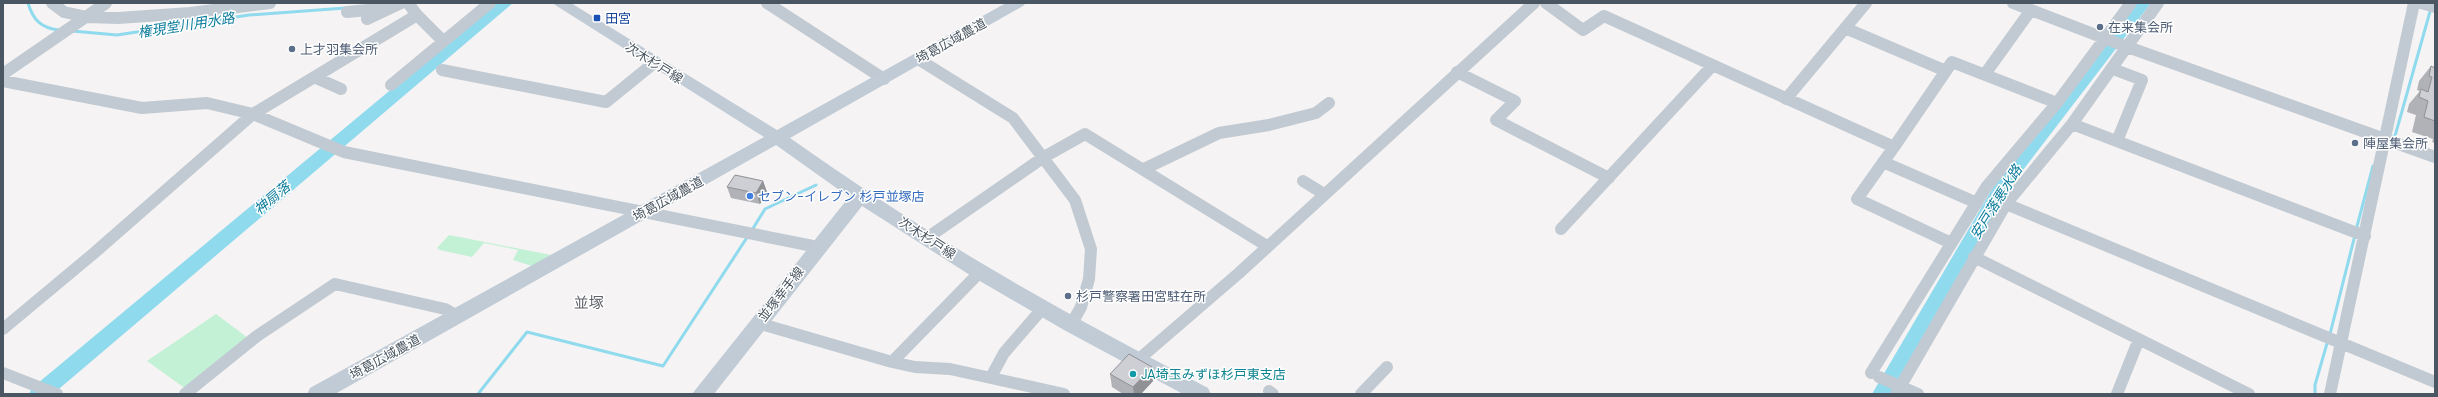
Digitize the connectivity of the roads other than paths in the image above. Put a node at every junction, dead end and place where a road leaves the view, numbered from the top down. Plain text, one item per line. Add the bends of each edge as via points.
1 (52, 3) edge
2 (106, 3) edge
3 (270, 3) edge
4 (390, 3) edge
5 (400, 3) edge
6 (408, 3) edge
7 (490, 3) edge
8 (560, 3) edge
9 (767, 3) edge
10 (1018, 3) edge
11 (1534, 3) edge
12 (1546, 3) edge
13 (1866, 3) edge
14 (2013, 3) edge
15 (2131, 3) edge
16 (2158, 3) edge
17 (2414, 3) edge
18 (2421, 3) edge
19 (2435, 7) edge
20 (2031, 10) junction
21 (347, 12) dead end
22 (417, 15) junction
23 (85, 19) junction
24 (367, 19) dead end
25 (1844, 28) junction
26 (2106, 40) junction
27 (443, 41) junction
28 (2124, 46) junction
29 (918, 59) junction
30 (654, 63) junction
31 (1713, 65) junction
32 (2113, 69) junction
33 (442, 70) dead end
34 (1946, 71) junction
35 (1457, 72) junction
36 (3, 74) edge
37 (1985, 74) junction
38 (314, 77) junction
39 (884, 79) junction
40 (3, 81) edge
41 (390, 85) dead end
42 (341, 89) dead end
43 (1786, 98) junction
44 (1329, 103) dead end
45 (2057, 103) junction
46 (253, 114) junction
47 (2072, 124) junction
48 (778, 138) junction
49 (2384, 138) junction
50 (2117, 140) junction
51 (1894, 147) junction
52 (1044, 157) junction
53 (2435, 157) edge
54 (1883, 162) junction
55 (1144, 169) junction
56 (1610, 178) junction
57 (1303, 181) dead end
58 (1324, 194) junction
59 (860, 196) junction
60 (1977, 203) junction
61 (2006, 204) junction
62 (645, 212) junction
63 (1561, 229) dead end
64 (2365, 236) junction
65 (927, 238) junction
66 (1951, 243) junction
67 (1267, 246) junction
68 (818, 247) junction
69 (1974, 257) junction
70 (980, 272) junction
71 (1042, 309) junction
72 (457, 316) junction
73 (758, 323) junction
74 (1071, 325) junction
75 (3, 329) edge
76 (2139, 339) junction
77 (2340, 343) junction
78 (1138, 360) junction
79 (892, 362) junction
80 (1386, 367) dead end
81 (3, 373) edge
82 (990, 377) junction
83 (2435, 382) edge
84 (1898, 388) edge
85 (57, 394) edge
86 (184, 394) edge
87 (317, 394) edge
88 (702, 394) edge
89 (1064, 394) edge
90 (1201, 394) edge
91 (1361, 394) edge
92 (1918, 394) edge
93 (2117, 394) edge
94 (2249, 394) edge
95 (2330, 394) edge

1 - 23 street via 67,14
2 - 23 street
3 - 23 street via 143,18
4 - 21 street via 368,10
5 - 24 street
6 - 22 street
7 - 27 street
8 - 30 main road, 次木杉戸線
9 - 39 street
10 - 29 main road, 埼葛広域農道
11 - 35 street
12 - 31 street via 1583,30 1604,16
13 - 25 street
14 - 20 street
15 - 26 street
16 - 28 street
17 - 49 street
18 - 19 street
20 - 26 street
20 - 37 street
22 - 27 street
22 - 38 street
23 - 36 street
25 - 34 street
25 - 43 street
26 - 28 street
26 - 45 street
27 - 41 street
28 - 32 street
28 - 49 street
29 - 39 main road, 埼葛広域農道
29 - 52 street via 1013,118
30 - 33 street via 606,102
30 - 48 main road, 次木杉戸線
31 - 43 street
31 - 56 street
32 - 47 street
32 - 50 street via 2142,80
34 - 37 street via 1952,62
34 - 51 street
35 - 56 street via 1515,102 1496,120
35 - 58 street
37 - 45 street
38 - 42 street
38 - 46 street
39 - 48 main road, 埼葛広域農道
40 - 46 street via 142,108 207,103
43 - 51 street
44 - 55 street via 1316,113 1269,125 1219,133
45 - 60 street via 1987,186
46 - 62 street via 344,152
46 - 75 street
47 - 50 street
47 - 61 street
48 - 59 main road, 次木杉戸線
48 - 62 main road, 埼葛広域農道
49 - 53 street
49 - 64 street
50 - 64 street
51 - 54 street
52 - 55 street via 1086,134
52 - 65 street
52 - 74 street via 1075,200 1091,249 1089,279 1081,307
54 - 60 street
54 - 66 street via 1857,199
55 - 67 street
56 - 63 street
57 - 58 street
58 - 67 street
59 - 65 main road, 次木杉戸線
59 - 68 main road, 並塚幸手線
60 - 66 street
61 - 69 street
61 - 77 street
62 - 68 street
62 - 72 main road, 埼葛広域農道
64 - 77 street
65 - 70 main road, 次木杉戸線
66 - 84 street via 1875,375
67 - 78 street
68 - 73 main road, 並塚幸手線
69 - 76 street
69 - 84 street
70 - 71 main road, 次木杉戸線
70 - 79 street
71 - 74 main road, 次木杉戸線
71 - 82 street via 1004,353
72 - 86 street via 445,309 335,284 257,336
72 - 87 main road, 埼葛広域農道
73 - 79 street
73 - 88 main road, 並塚幸手線
74 - 78 main road, 次木杉戸線
76 - 93 street
76 - 94 street
77 - 83 street
77 - 95 street
78 - 90 main road, 次木杉戸線
79 - 82 street
80 - 91 street
81 - 85 street
82 - 89 street
84 - 92 street

